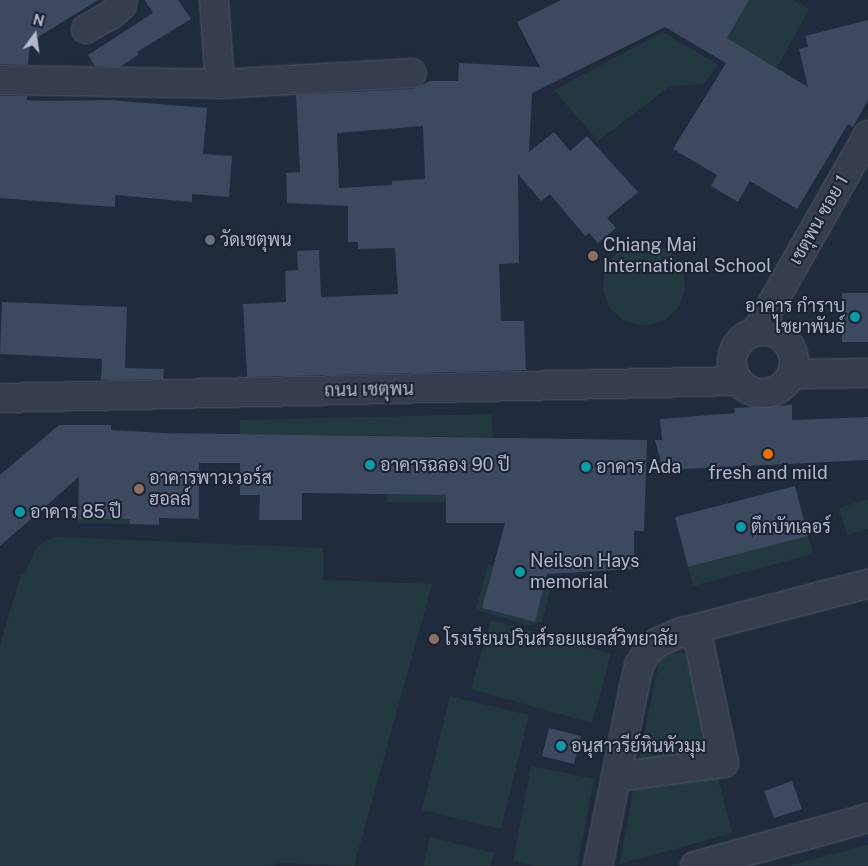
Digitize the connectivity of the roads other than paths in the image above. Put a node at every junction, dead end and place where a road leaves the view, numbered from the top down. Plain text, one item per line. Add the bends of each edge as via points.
1 (123, 0) edge
2 (214, 0) edge
3 (86, 29) dead end
4 (412, 73) dead end
5 (0, 80) edge
6 (220, 84) junction
7 (868, 134) edge
8 (756, 332) junction
9 (868, 373) edge
10 (792, 374) junction
11 (738, 381) junction
12 (0, 398) edge
13 (868, 584) edge
14 (682, 632) junction
15 (616, 777) junction
16 (868, 818) edge
17 (599, 863) edge
18 (695, 866) edge

1 - 3 street via 122,6 112,14
2 - 6 street
4 - 6 street
5 - 6 street
7 - 8 street, เชตุพน ซอย 1
8 - 10 street via 772,332 788,344 794,364
8 - 11 street via 742,339 732,356
9 - 10 street
10 - 11 street via 786,383 769,393 748,390
11 - 12 street, ถนน เชตุพน
13 - 14 street
14 - 15 street via 658,642 639,666
14 - 15 street via 698,638 724,763
15 - 17 street
16 - 18 street

